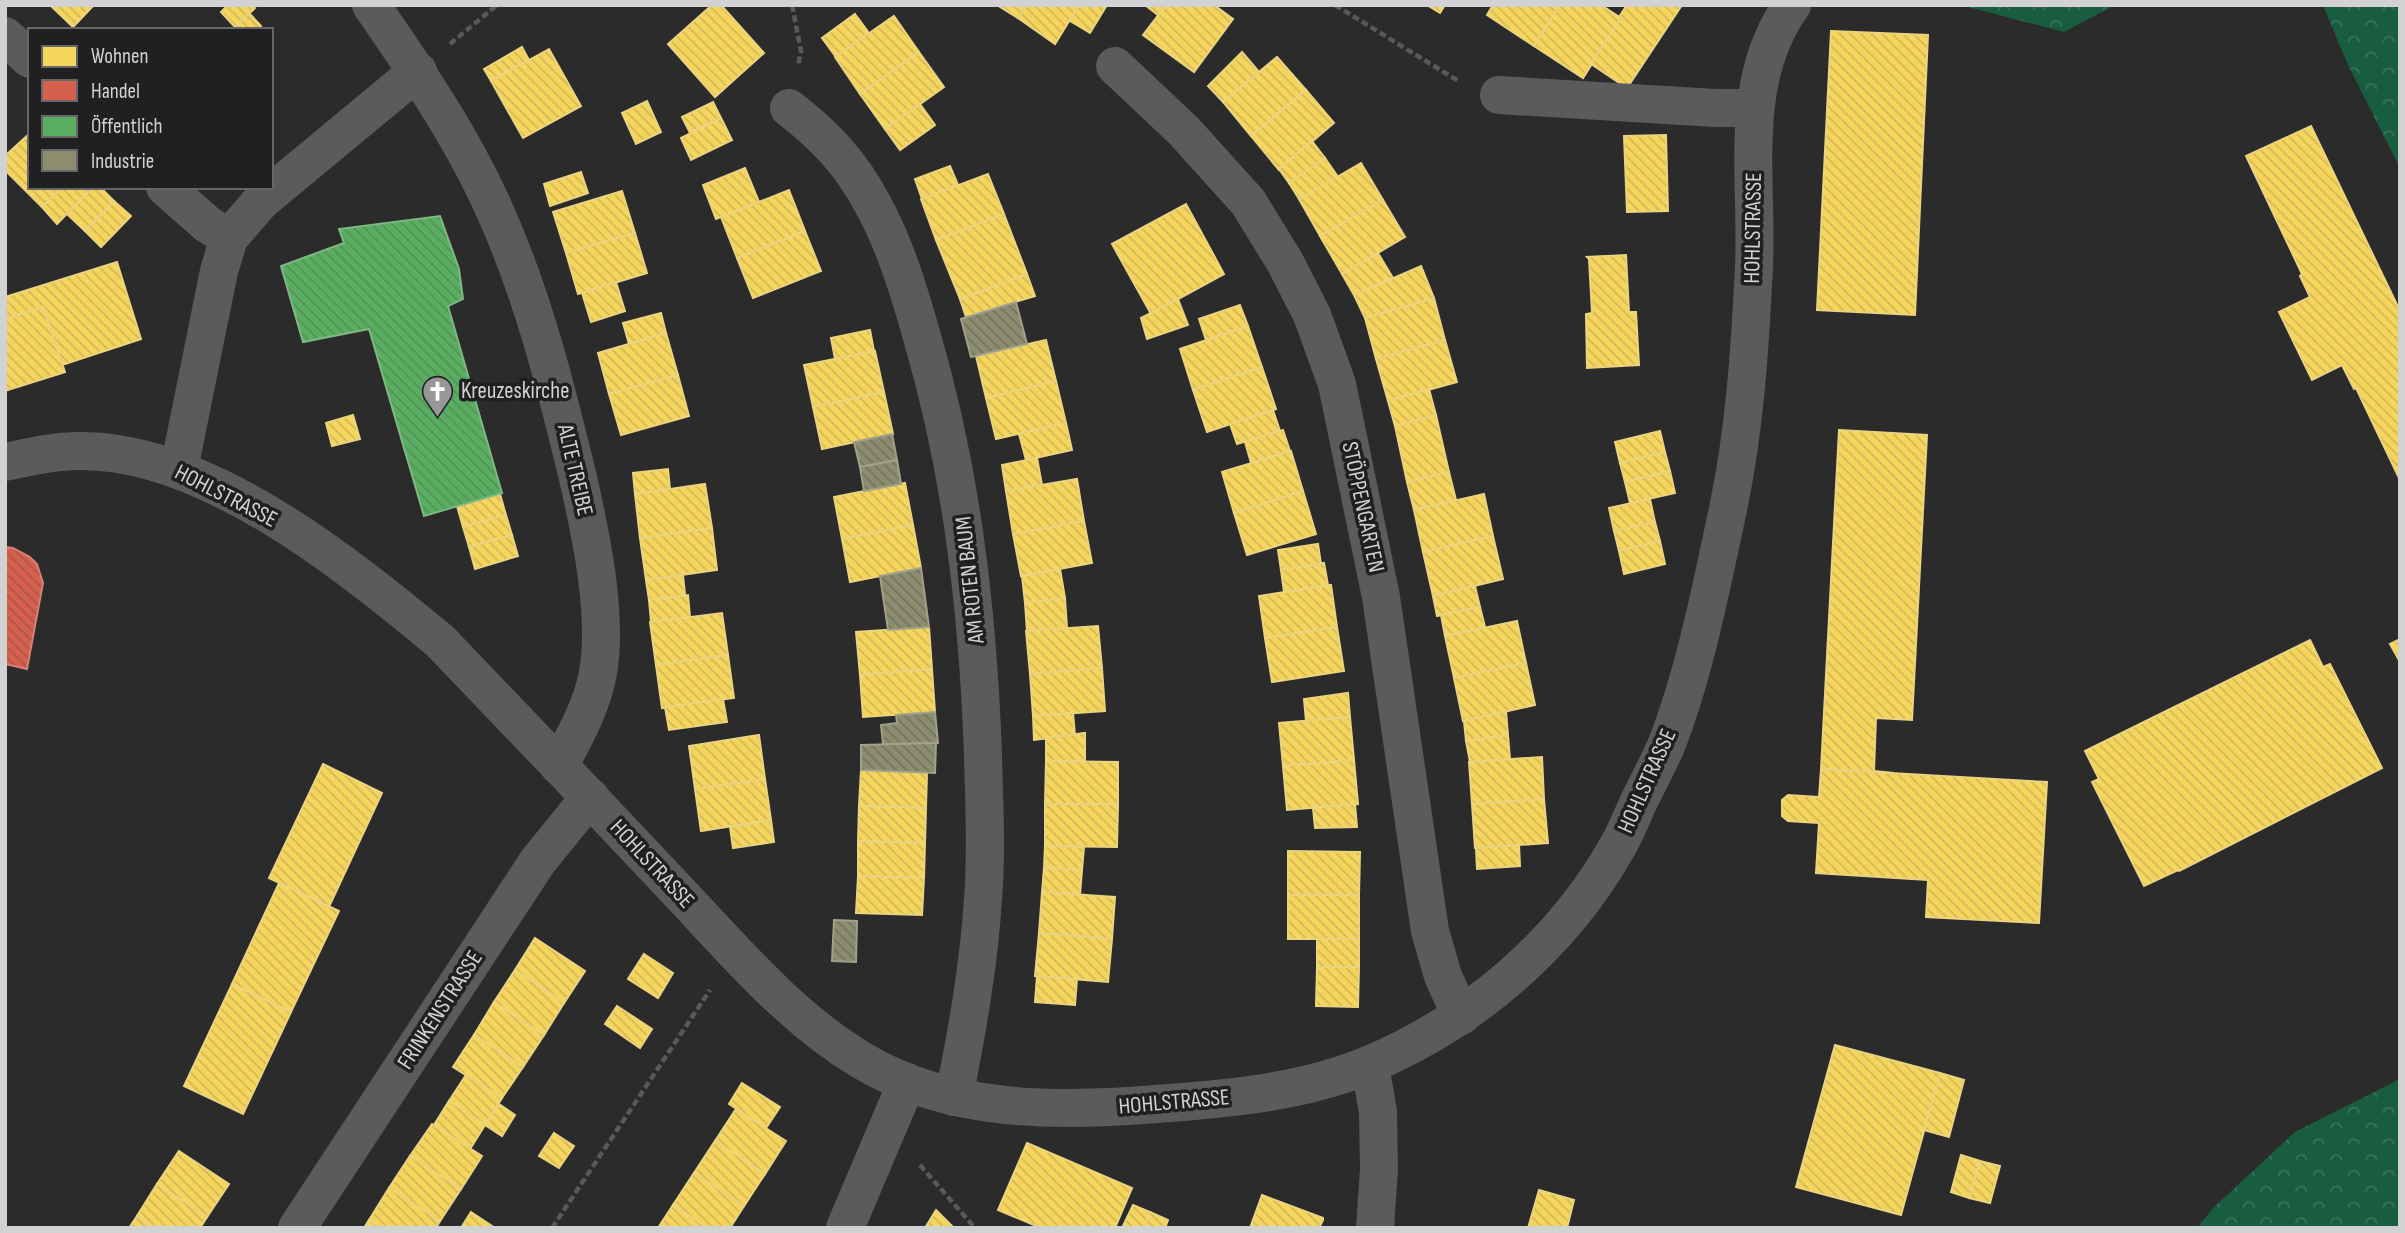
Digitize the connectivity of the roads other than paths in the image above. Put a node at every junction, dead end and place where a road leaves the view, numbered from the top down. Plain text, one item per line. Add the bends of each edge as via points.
1 (371, 5) edge
2 (1792, 5) edge
3 (5, 36) edge
4 (28, 57) edge
5 (1115, 66) dead end
6 (418, 71) junction
7 (1499, 95) road end
8 (789, 108) road end
9 (1754, 108) junction
10 (167, 189) edge
11 (229, 238) junction
12 (5, 462) edge
13 (179, 469) junction
14 (559, 765) junction
15 (590, 797) junction
16 (1461, 1016) junction
17 (1370, 1065) junction
18 (907, 1082) junction
19 (954, 1097) junction
20 (298, 1228) edge
21 (845, 1228) edge
22 (1375, 1228) edge

1 - 6 street, ALTE TREIBE
2 - 9 street, HOHLSTRASSE via 1762,64
3 - 4 street
5 - 16 street, STÖPPENGARTEN via 1184,131 1248,202 1312,315 1337,384 1379,584 1430,931
6 - 11 street via 261,201
6 - 14 street, ALTE TREIBE via 494,209 527,293 560,402 587,521 600,611 598,672 584,719
7 - 9 street
8 - 19 street, AM ROTEN BAUM via 844,159 873,203 904,277 939,394 962,507 981,693 984,896 973,1001
9 - 16 street, HOHLSTRASSE via 1754,258 1746,394 1729,503 1696,649 1666,746 1615,851 1577,907 1517,974
10 - 11 street
11 - 13 street
12 - 13 street, HOHLSTRASSE via 80,450 126,455
13 - 14 street, HOHLSTRASSE via 238,497 382,592 440,641
14 - 15 street, HOHLSTRASSE
15 - 18 street, HOHLSTRASSE via 735,952 819,1032 865,1063
15 - 20 street, FRINKENSTRASSE via 538,861
16 - 17 street, HOHLSTRASSE
17 - 19 street, HOHLSTRASSE via 1263,1093 1111,1108 1015,1107
17 - 22 street via 1380,1169
18 - 19 street, HOHLSTRASSE
18 - 21 street

